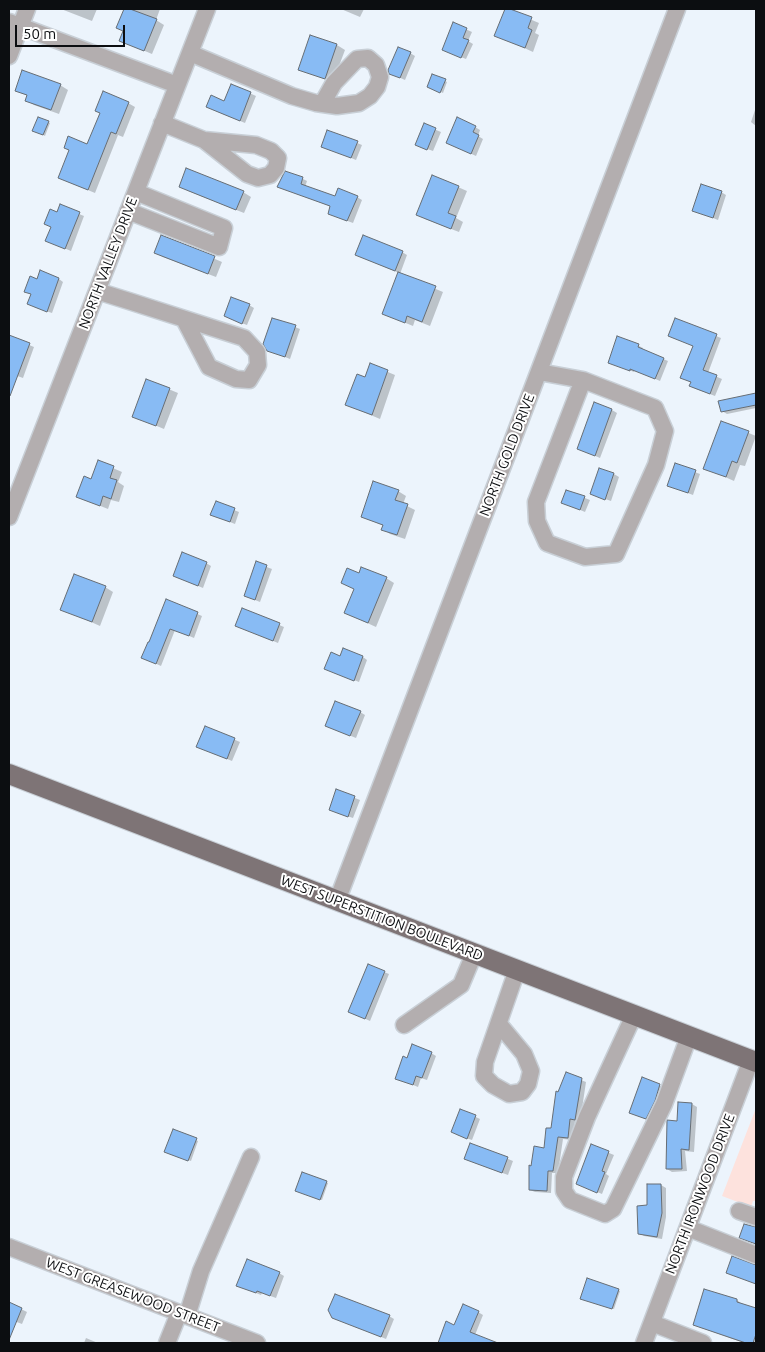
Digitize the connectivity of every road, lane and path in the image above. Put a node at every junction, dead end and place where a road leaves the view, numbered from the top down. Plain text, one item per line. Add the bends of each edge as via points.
1 (27, 9) edge
2 (207, 9) edge
3 (677, 9) edge
4 (14, 24) edge
5 (190, 53) junction
6 (9, 56) edge
7 (177, 85) junction
8 (322, 104) dead end
9 (162, 123) junction
10 (204, 140) dead end
11 (136, 192) junction
12 (128, 211) junction
13 (97, 291) junction
14 (184, 319) junction
15 (539, 372) junction
16 (583, 380) junction
17 (9, 517) edge
18 (9, 774) edge
19 (337, 901) junction
20 (474, 954) junction
21 (517, 970) junction
22 (634, 1015) junction
23 (499, 1024) dead end
24 (404, 1025) dead end
25 (690, 1036) junction
26 (754, 1056) edge
27 (251, 1156) dead end
28 (739, 1211) dead end
29 (756, 1217) edge
30 (688, 1228) junction
31 (9, 1248) edge
32 (756, 1255) edge
33 (183, 1314) junction
34 (652, 1323) junction
35 (167, 1343) edge
36 (257, 1343) edge
37 (644, 1343) edge
38 (703, 1343) edge

1 - 4 street
2 - 5 street, NORTH VALLEY DRIVE
3 - 15 street, NORTH GOLD DRIVE
4 - 6 street
4 - 7 street
5 - 7 street, NORTH VALLEY DRIVE
5 - 8 street via 292,96
7 - 9 street, NORTH VALLEY DRIVE
9 - 10 street
9 - 11 street, NORTH VALLEY DRIVE
11 - 12 street, NORTH VALLEY DRIVE
11 - 12 street via 224,228 219,247
12 - 13 street, NORTH VALLEY DRIVE
13 - 14 street
13 - 17 street, NORTH VALLEY DRIVE
14 - 14 street via 244,338 257,352 258,365 249,380 236,379 208,367
15 - 16 street
15 - 19 street, NORTH GOLD DRIVE
16 - 16 street via 655,408 665,431 656,465 616,554 585,557 547,542 537,521 536,502
18 - 19 main road, WEST SUPERSTITION BOULEVARD
19 - 20 main road, WEST SUPERSTITION BOULEVARD
20 - 21 main road, WEST SUPERSTITION BOULEVARD
20 - 24 street via 461,985
21 - 22 main road, WEST SUPERSTITION BOULEVARD
21 - 23 street
22 - 25 main road, WEST SUPERSTITION BOULEVARD
22 - 25 street via 587,1117 564,1177 564,1191 570,1200 605,1214 613,1209 664,1104
25 - 26 main road, WEST SUPERSTITION BOULEVARD
26 - 30 street, NORTH IRONWOOD DRIVE
27 - 33 street
28 - 29 street
30 - 32 street
30 - 34 street, NORTH IRONWOOD DRIVE
31 - 33 street, WEST GREASEWOOD STREET
33 - 35 street
33 - 36 street, WEST GREASEWOOD STREET
34 - 37 street, NORTH IRONWOOD DRIVE
34 - 38 street

